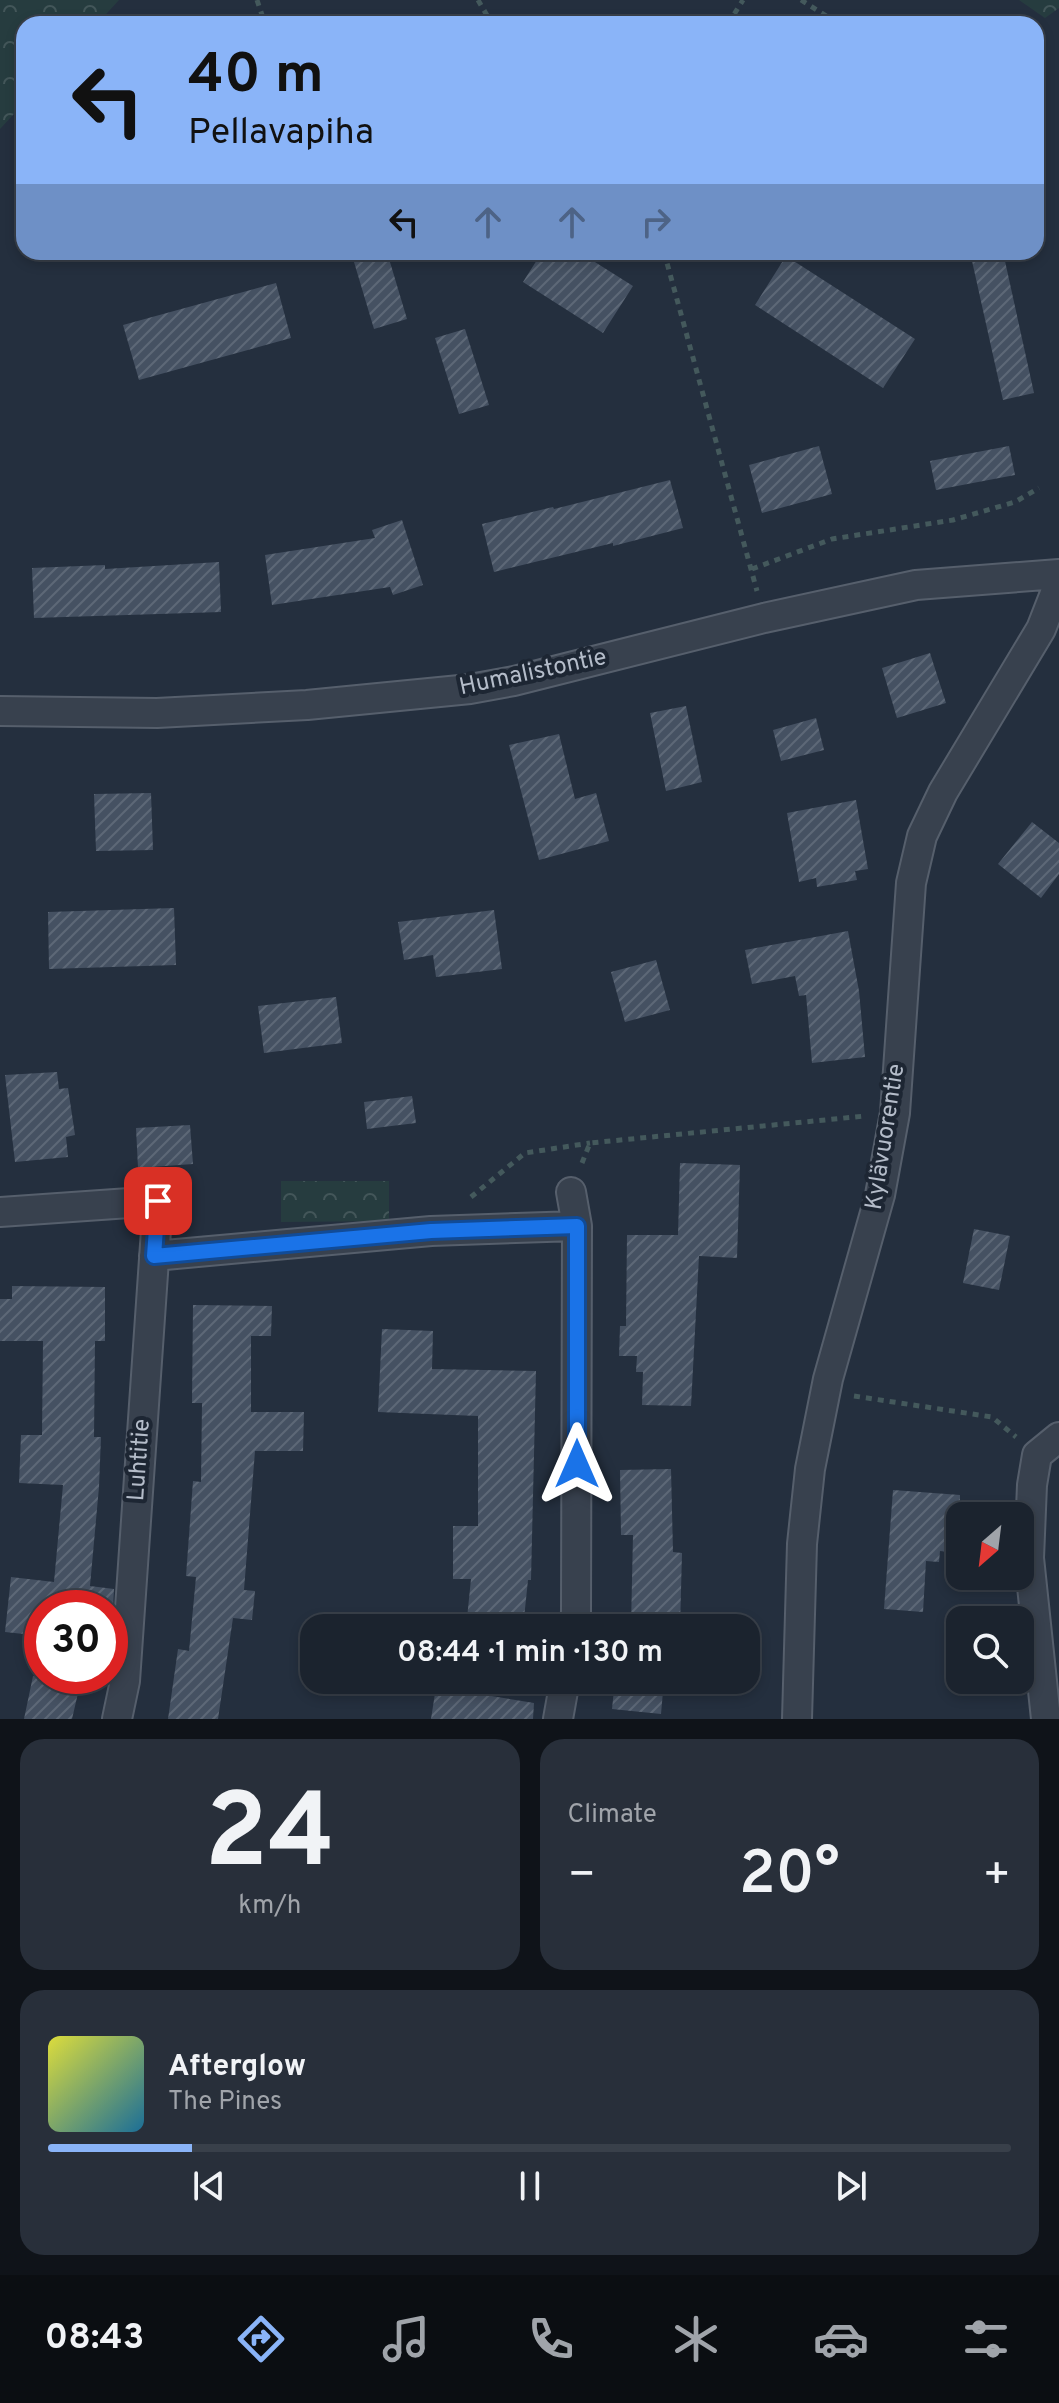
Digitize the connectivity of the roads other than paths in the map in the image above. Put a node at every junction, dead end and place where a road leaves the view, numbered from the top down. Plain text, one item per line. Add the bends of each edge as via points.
1 (1059, 574) edge
2 (1059, 583) edge
3 (0, 711) edge
4 (571, 1192) road end
5 (0, 1212) edge
6 (577, 1226) junction
7 (154, 1256) junction
8 (1048, 1446) edge
9 (576, 1614) edge
10 (562, 1694) edge
11 (117, 1719) edge
12 (558, 1719) edge
13 (797, 1719) edge
14 (1046, 1719) edge

1 - 3 street, Humalistontie via 916,585 470,689 157,713
2 - 13 street, Kylävuorentie via 1041,629 943,792 922,836 911,883 895,1113 880,1195 810,1469 802,1544
4 - 6 street
5 - 7 street, Luhtitie via 158,1201
6 - 7 street via 431,1231
6 - 9 street
7 - 11 street, Luhtitie via 125,1681
8 - 14 street via 1032,1485 1029,1558
10 - 12 street

